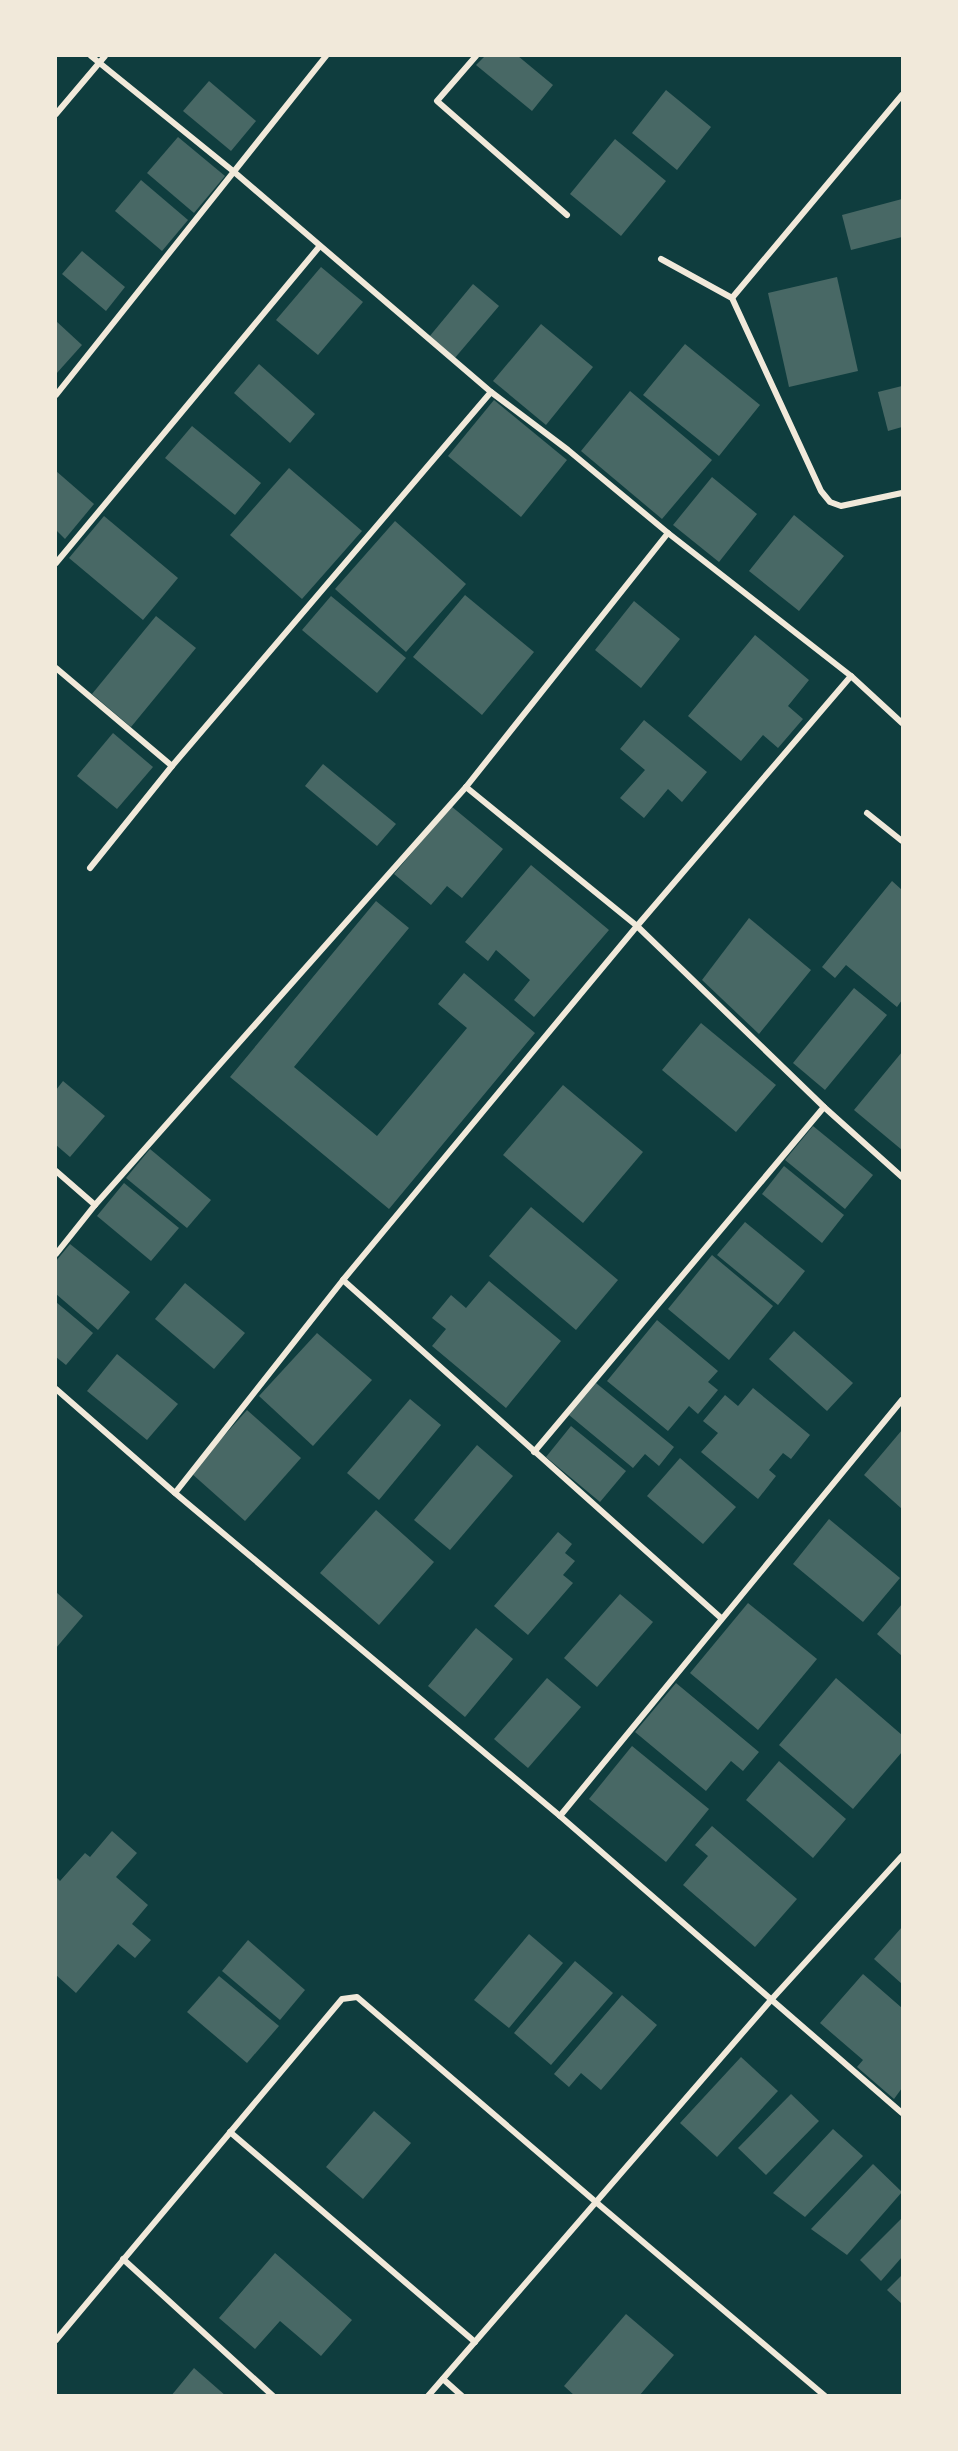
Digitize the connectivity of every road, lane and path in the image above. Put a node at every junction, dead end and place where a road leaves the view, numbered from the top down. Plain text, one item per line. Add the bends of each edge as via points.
1 (91, 56) edge
2 (105, 56) edge
3 (326, 56) edge
4 (476, 56) edge
5 (100, 62) junction
6 (903, 95) edge
7 (56, 114) edge
8 (233, 171) junction
9 (567, 215) dead end
10 (319, 247) junction
11 (660, 259) dead end
12 (732, 298) junction
13 (491, 392) junction
14 (56, 395) edge
15 (903, 494) edge
16 (668, 533) junction
17 (56, 563) edge
18 (56, 668) edge
19 (851, 676) junction
20 (903, 723) edge
21 (172, 766) junction
22 (466, 787) junction
23 (867, 813) dead end
24 (903, 841) edge
25 (90, 868) dead end
26 (637, 926) junction
27 (824, 1107) junction
28 (56, 1171) edge
29 (903, 1177) edge
30 (95, 1205) junction
31 (56, 1254) edge
32 (343, 1280) junction
33 (56, 1389) edge
34 (903, 1400) edge
35 (534, 1452) junction
36 (175, 1493) junction
37 (721, 1618) junction
38 (560, 1816) junction
39 (903, 1856) edge
40 (771, 2000) junction
41 (903, 2113) edge
42 (230, 2132) junction
43 (597, 2203) junction
44 (123, 2259) junction
45 (56, 2340) edge
46 (476, 2342) junction
47 (443, 2379) junction
48 (273, 2396) edge
49 (428, 2396) edge
50 (462, 2396) edge
51 (825, 2396) edge

1 - 5 street
2 - 5 street
3 - 8 street
4 - 9 street via 437,101
5 - 7 street
5 - 8 street
6 - 12 street
8 - 10 street
8 - 14 street
10 - 13 street
10 - 17 street
11 - 12 street
12 - 15 street via 821,491 830,502 841,506
13 - 16 street
13 - 21 street
16 - 19 street
16 - 22 street
18 - 21 street
19 - 20 street
19 - 26 street
21 - 25 street
22 - 26 street
22 - 30 street
23 - 24 street
26 - 27 street
26 - 32 street
27 - 29 street
27 - 35 street
28 - 30 street
30 - 31 street
32 - 35 street
32 - 36 street
33 - 36 street
34 - 37 street
35 - 37 street
36 - 38 street
37 - 38 street
38 - 40 street
39 - 40 street
40 - 41 street
40 - 43 street
42 - 43 street via 342,1999 357,1997
42 - 44 street
42 - 46 street
43 - 46 street
43 - 51 street
44 - 45 street
44 - 48 street
46 - 47 street
47 - 49 street
47 - 50 street

